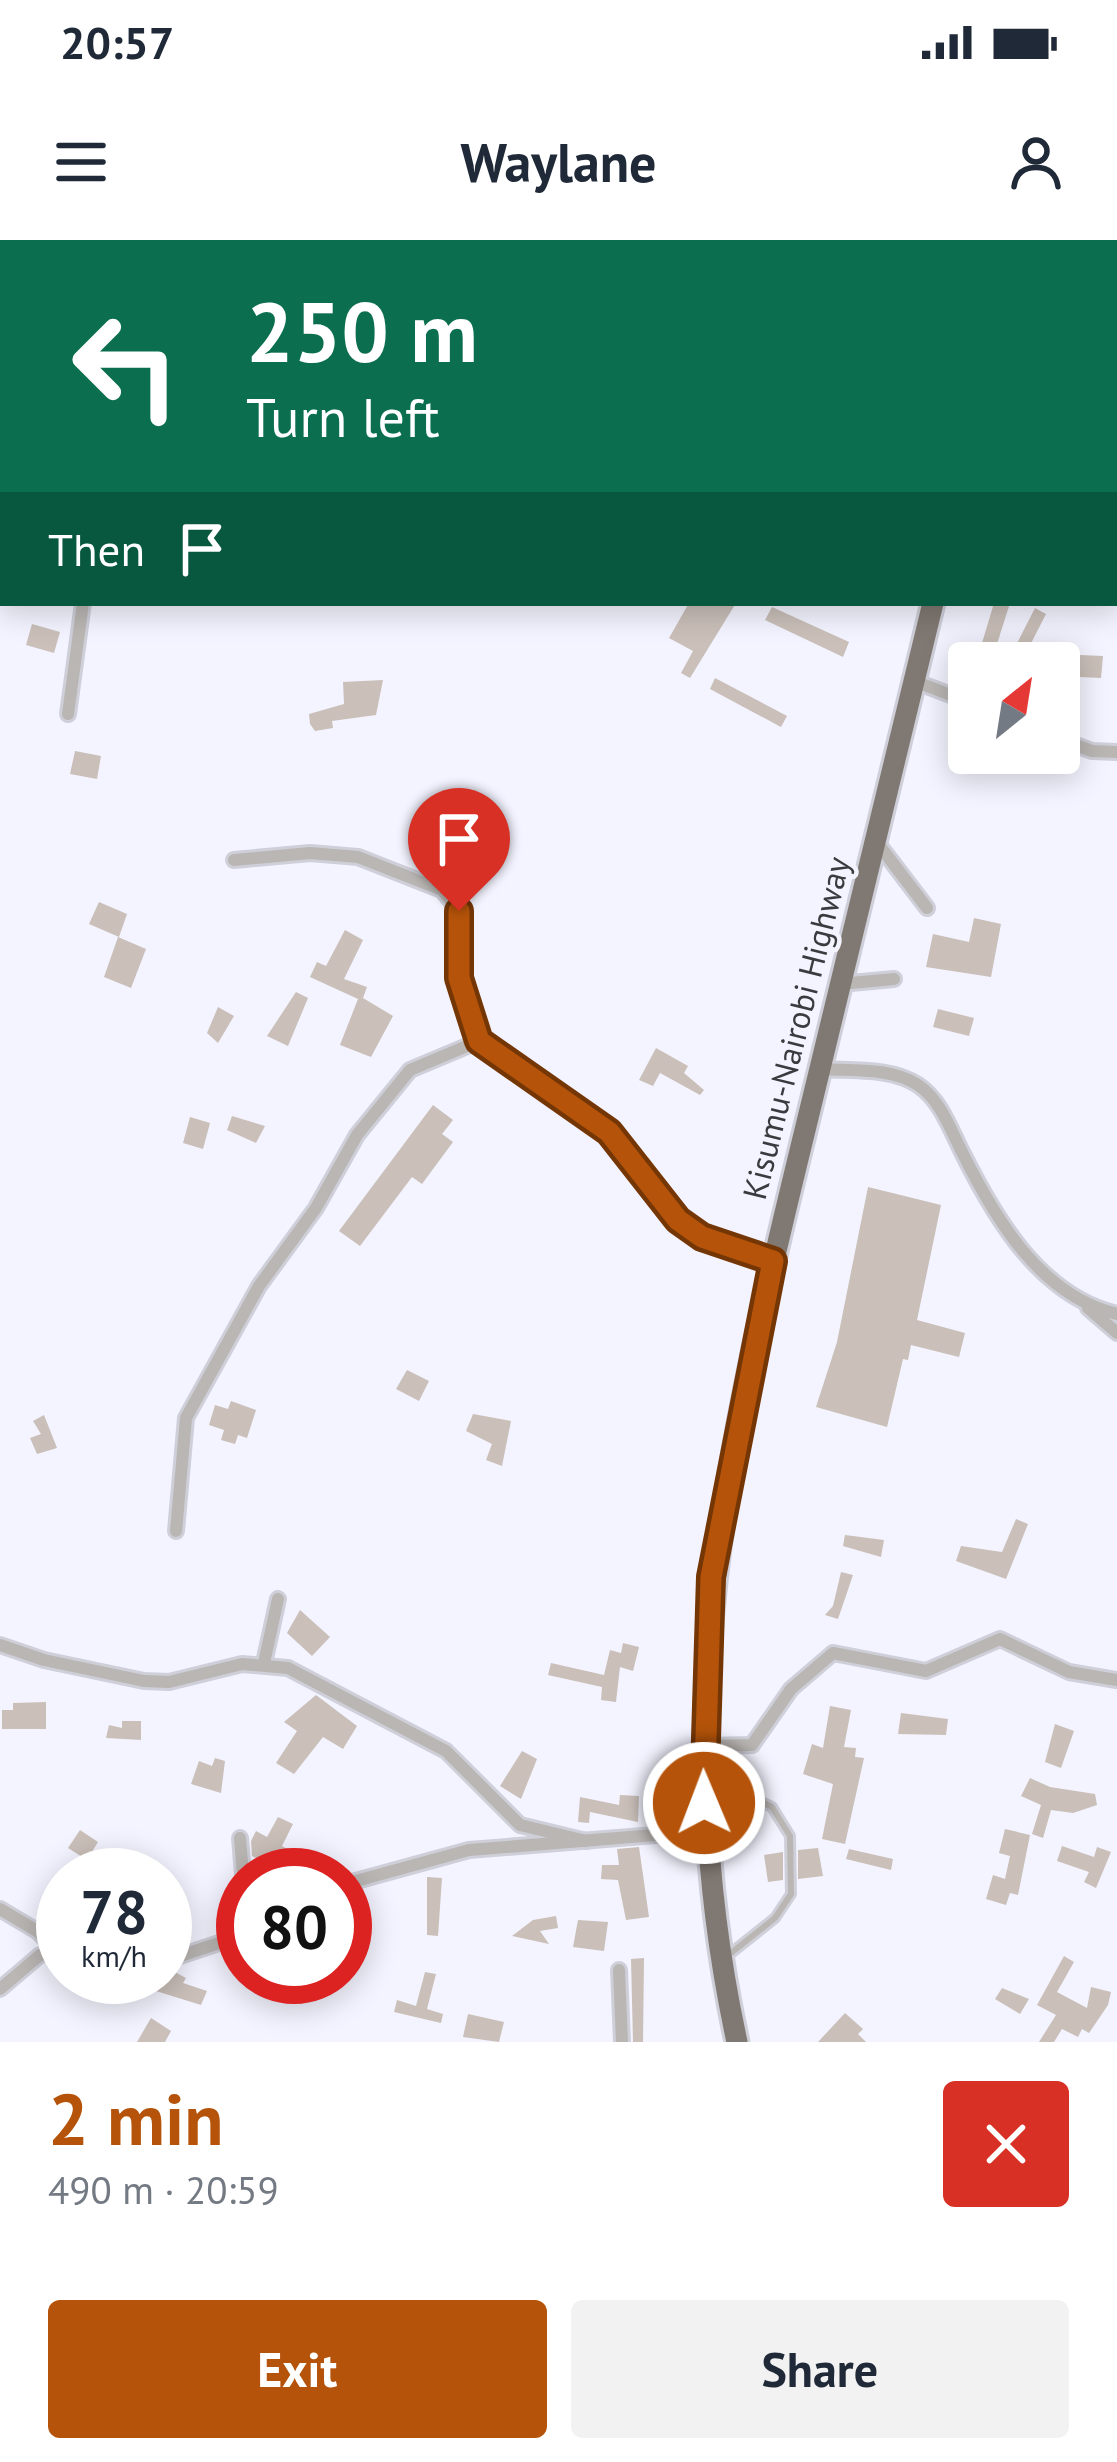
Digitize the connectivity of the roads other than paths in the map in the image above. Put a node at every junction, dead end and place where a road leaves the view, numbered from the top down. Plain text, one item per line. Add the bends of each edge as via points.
1 (83, 606) edge
2 (932, 606) edge
3 (914, 681) junction
4 (948, 694) edge
5 (68, 714) dead end
6 (1080, 747) edge
7 (1117, 752) edge
8 (875, 840) junction
9 (234, 860) dead end
10 (927, 908) dead end
11 (894, 979) dead end
12 (840, 984) junction
13 (479, 1041) junction
14 (820, 1069) junction
15 (773, 1261) junction
16 (1087, 1307) junction
17 (1117, 1314) edge
18 (1117, 1333) edge
19 (176, 1531) dead end
20 (278, 1599) dead end
21 (0, 1645) edge
22 (264, 1663) junction
23 (1117, 1680) edge
24 (702, 1746) junction
25 (702, 1776) junction
26 (705, 1831) junction
27 (240, 1838) dead end
28 (586, 1841) junction
29 (241, 1848) edge
30 (372, 1877) edge
31 (0, 1909) edge
32 (36, 1930) edge
33 (36, 1958) edge
34 (719, 1962) junction
35 (619, 1970) dead end
36 (0, 1989) edge
37 (622, 2042) edge
38 (737, 2042) edge

1 - 5 street
2 - 3 highway, Kisumu-Nairobi Highway
3 - 4 street
3 - 8 highway, Kisumu-Nairobi Highway
6 - 7 street
8 - 10 street
8 - 12 highway, Kisumu-Nairobi Highway
9 - 13 street via 358,857 442,890 459,911 459,978
11 - 12 street
12 - 14 highway, Kisumu-Nairobi Highway
13 - 15 street via 609,1132 678,1220 702,1237
13 - 19 street via 410,1070 357,1135 260,1286 186,1418
14 - 15 highway, Kisumu-Nairobi Highway
14 - 16 street via 883,1072 927,1093 1016,1239 1048,1279
15 - 24 highway, Kisumu-Nairobi Highway via 711,1577
16 - 17 street
16 - 18 street
20 - 22 street
21 - 22 street via 156,1682
22 - 28 street via 326,1684 446,1751 520,1826
23 - 24 street via 1069,1672 1000,1639 926,1671 833,1653 791,1689 752,1745
24 - 25 highway, Kisumu-Nairobi Highway
25 - 26 highway, Kisumu-Nairobi Highway
25 - 34 lane via 772,1808 790,1836 791,1894 775,1918
26 - 28 street
26 - 34 highway, Kisumu-Nairobi Highway
27 - 29 street
28 - 30 street via 469,1850
31 - 32 street
33 - 36 street
34 - 38 highway, Kisumu-Nairobi Highway
35 - 37 street

